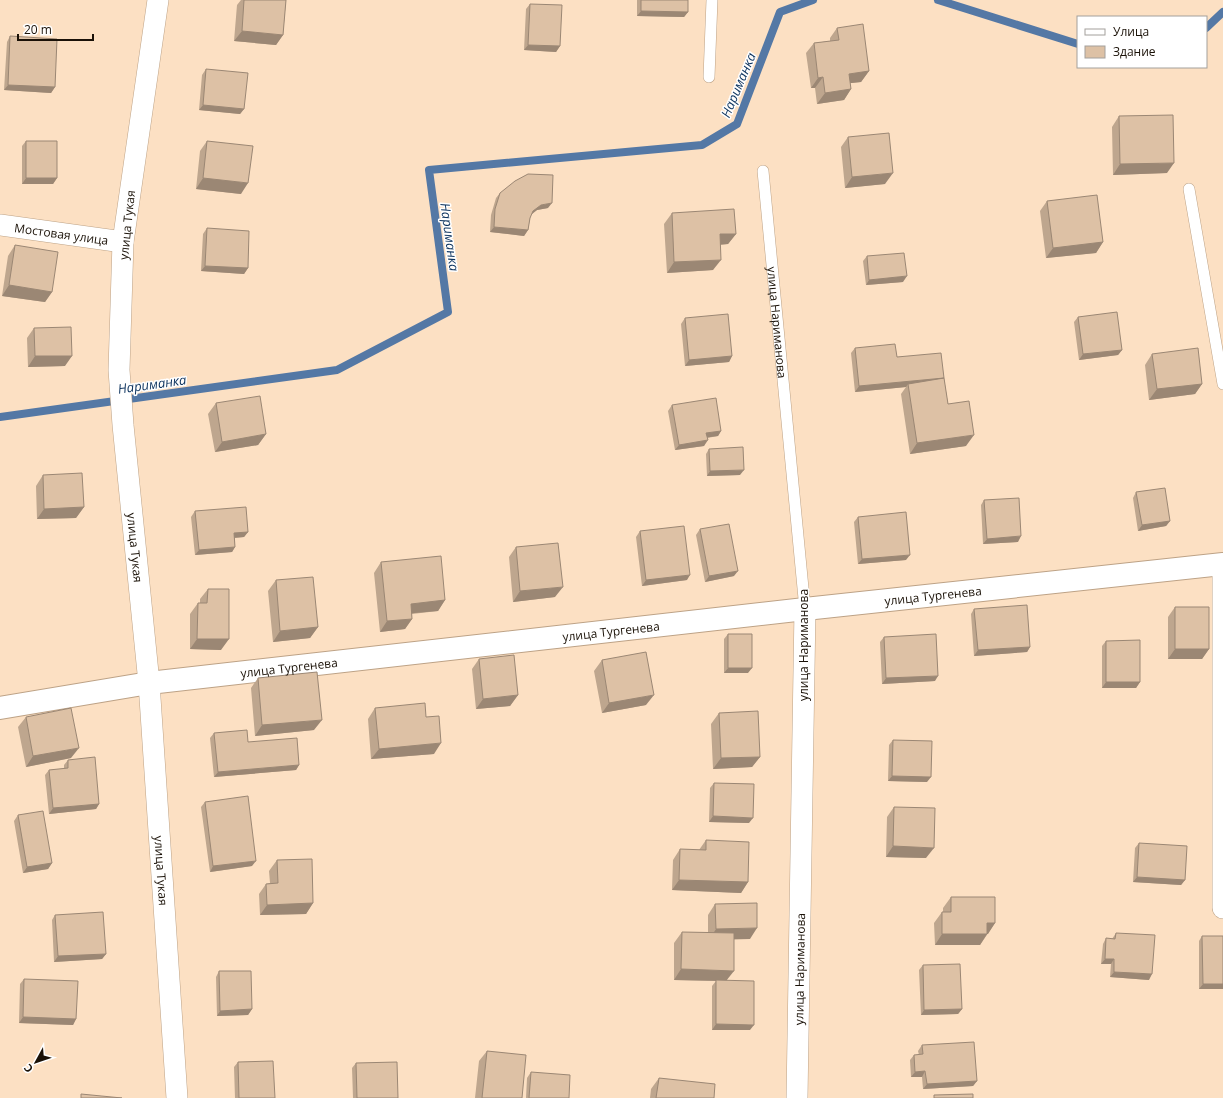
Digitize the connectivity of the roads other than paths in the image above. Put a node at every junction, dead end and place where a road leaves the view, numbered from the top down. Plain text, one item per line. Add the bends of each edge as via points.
1 (158, 0) edge
2 (712, 0) edge
3 (709, 77) dead end
4 (763, 170) dead end
5 (1189, 189) dead end
6 (0, 225) edge
7 (123, 242) junction
8 (1223, 384) edge
9 (1223, 564) edge
10 (805, 609) junction
11 (149, 683) junction
12 (0, 708) edge
13 (1223, 908) edge
14 (177, 1098) edge
15 (797, 1098) edge

1 - 7 street, улица Тукая
2 - 3 lane
4 - 10 lane, улица Нариманова
5 - 8 lane
6 - 7 street, Мостовая улица
7 - 11 street, улица Тукая via 119,370
9 - 10 street, улица Тургенева
9 - 13 street
10 - 11 street, улица Тургенева
10 - 15 street, улица Нариманова
11 - 12 street, улица Тургенева
11 - 14 street, улица Тукая

